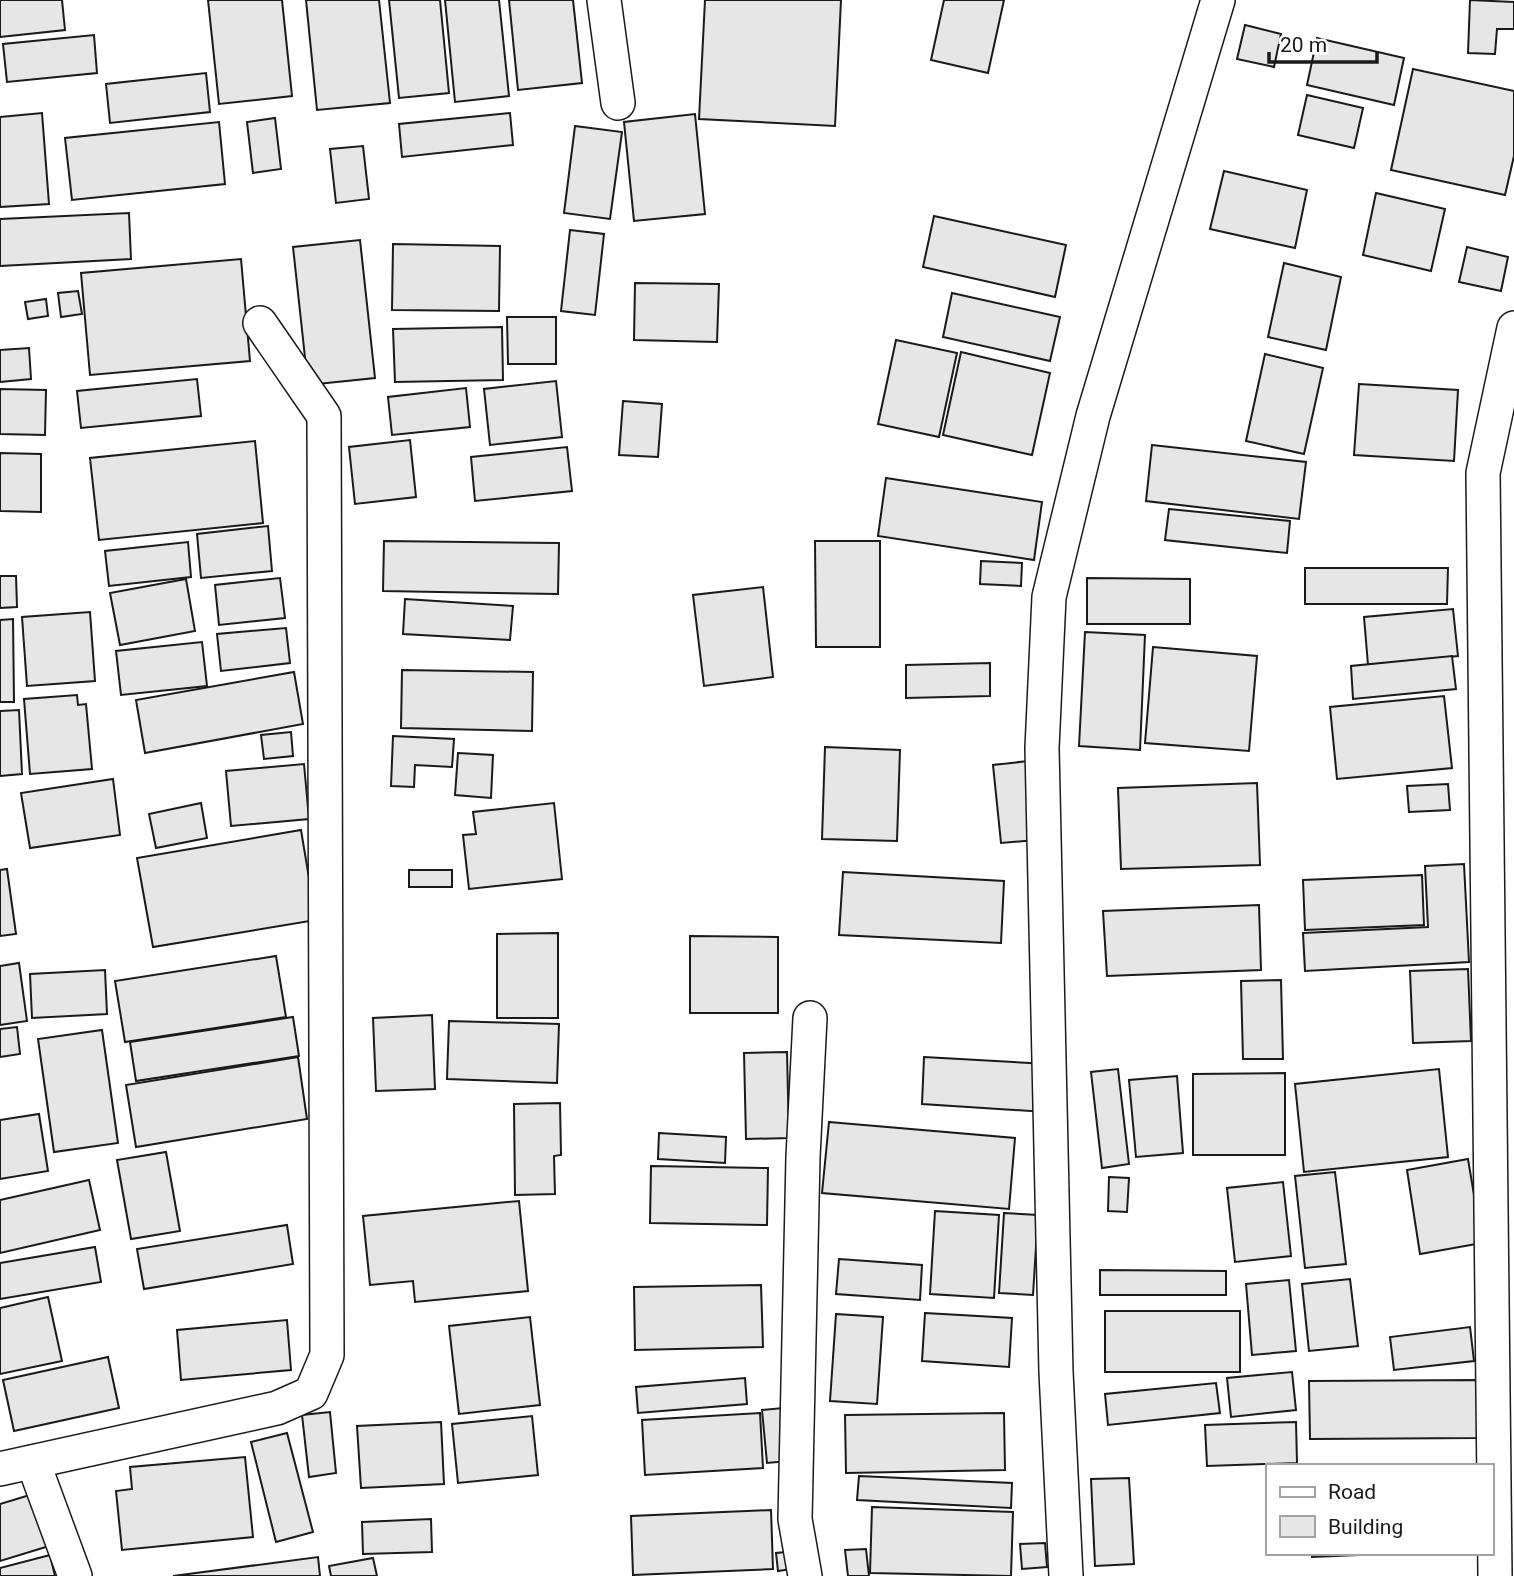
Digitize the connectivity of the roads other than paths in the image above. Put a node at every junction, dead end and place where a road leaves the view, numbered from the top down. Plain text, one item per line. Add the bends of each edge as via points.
1 (604, 0) edge
2 (1217, 0) edge
3 (618, 103) dead end
4 (260, 323) dead end
5 (1514, 328) edge
6 (810, 1018) dead end
7 (33, 1462) junction
8 (0, 1469) edge
9 (75, 1576) edge
10 (805, 1576) edge
11 (1066, 1576) edge
12 (1495, 1576) edge

1 - 3 street
2 - 11 street via 1093,416 1049,597 1042,748 1056,1372
4 - 7 street via 324,416 327,1355 312,1393 277,1409
5 - 12 street via 1483,473
6 - 10 street via 795,1519
7 - 8 street
7 - 9 street

